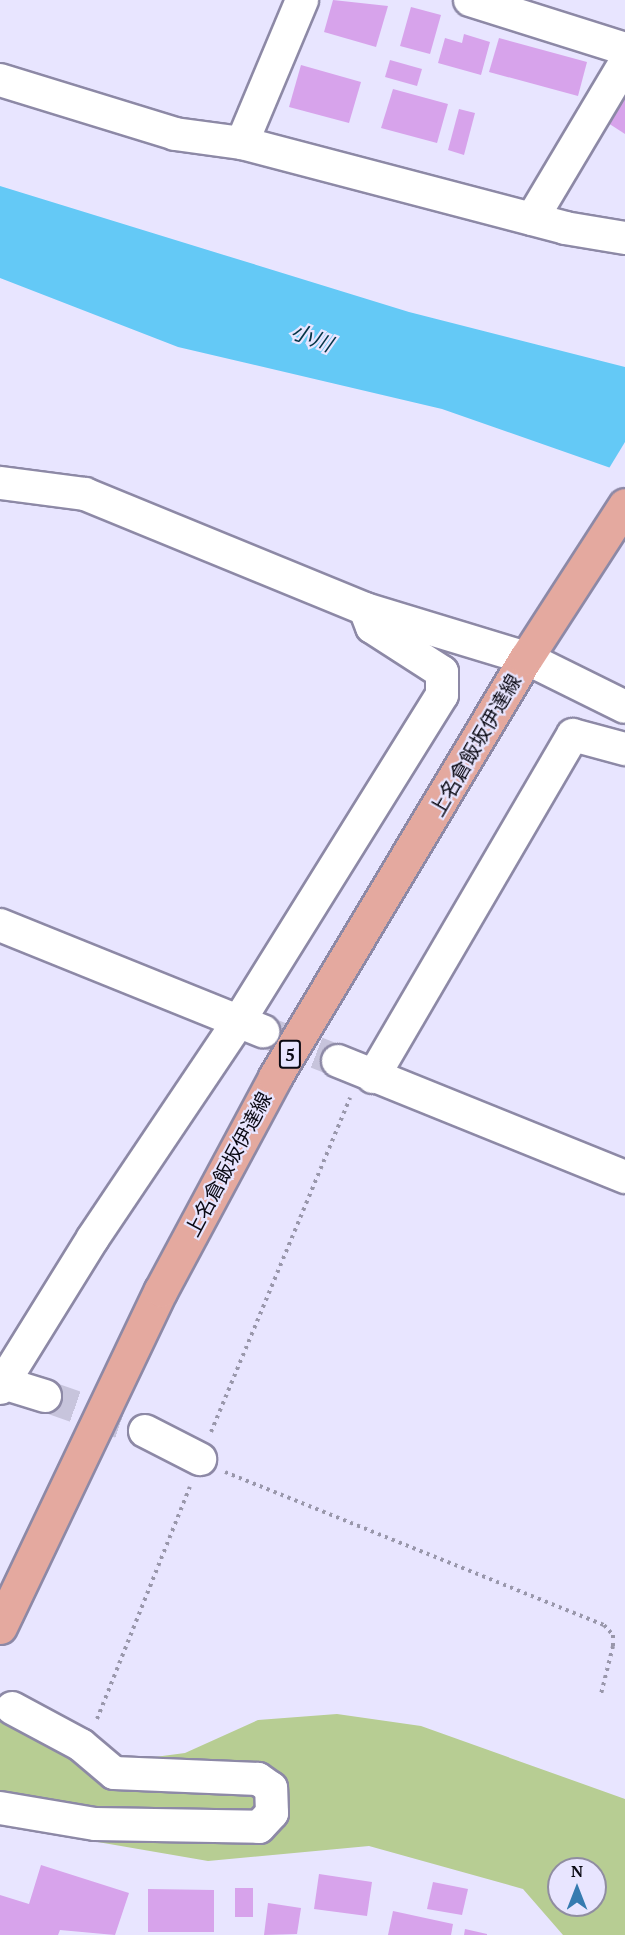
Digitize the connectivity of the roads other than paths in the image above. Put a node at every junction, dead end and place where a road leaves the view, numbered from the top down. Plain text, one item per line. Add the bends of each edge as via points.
1 (302, 0) edge
2 (470, 0) edge
3 (625, 49) edge
4 (625, 63) edge
5 (0, 80) edge
6 (242, 143) junction
7 (532, 219) junction
8 (625, 238) edge
9 (0, 483) edge
10 (625, 505) edge
11 (365, 609) junction
12 (526, 658) junction
13 (625, 707) edge
14 (625, 749) edge
15 (0, 925) edge
16 (251, 1026) junction
17 (625, 1178) edge
18 (2, 1386) edge
19 (45, 1396) tunnel mouth
20 (145, 1431) tunnel mouth
21 (200, 1459) road end
22 (0, 1627) edge
23 (12, 1708) dead end
24 (0, 1808) edge

1 - 6 street
2 - 3 street
4 - 7 street
5 - 6 street via 175,134
6 - 7 street
7 - 8 street
9 - 11 street via 85,494
10 - 12 main road, 上名倉飯坂伊達線 / 5
11 - 12 street
11 - 16 street via 372,627 442,672 442,695
12 - 13 street
12 - 22 main road, 上名倉飯坂伊達線 / 5 via 275,1077 161,1290
14 - 17 street via 573,735 357,1071
15 - 16 street
16 - 18 street via 93,1238
18 - 19 street
20 - 21 street
23 - 24 street via 81,1745 114,1773 258,1779 271,1788 272,1813 259,1827 236,1827 95,1824

